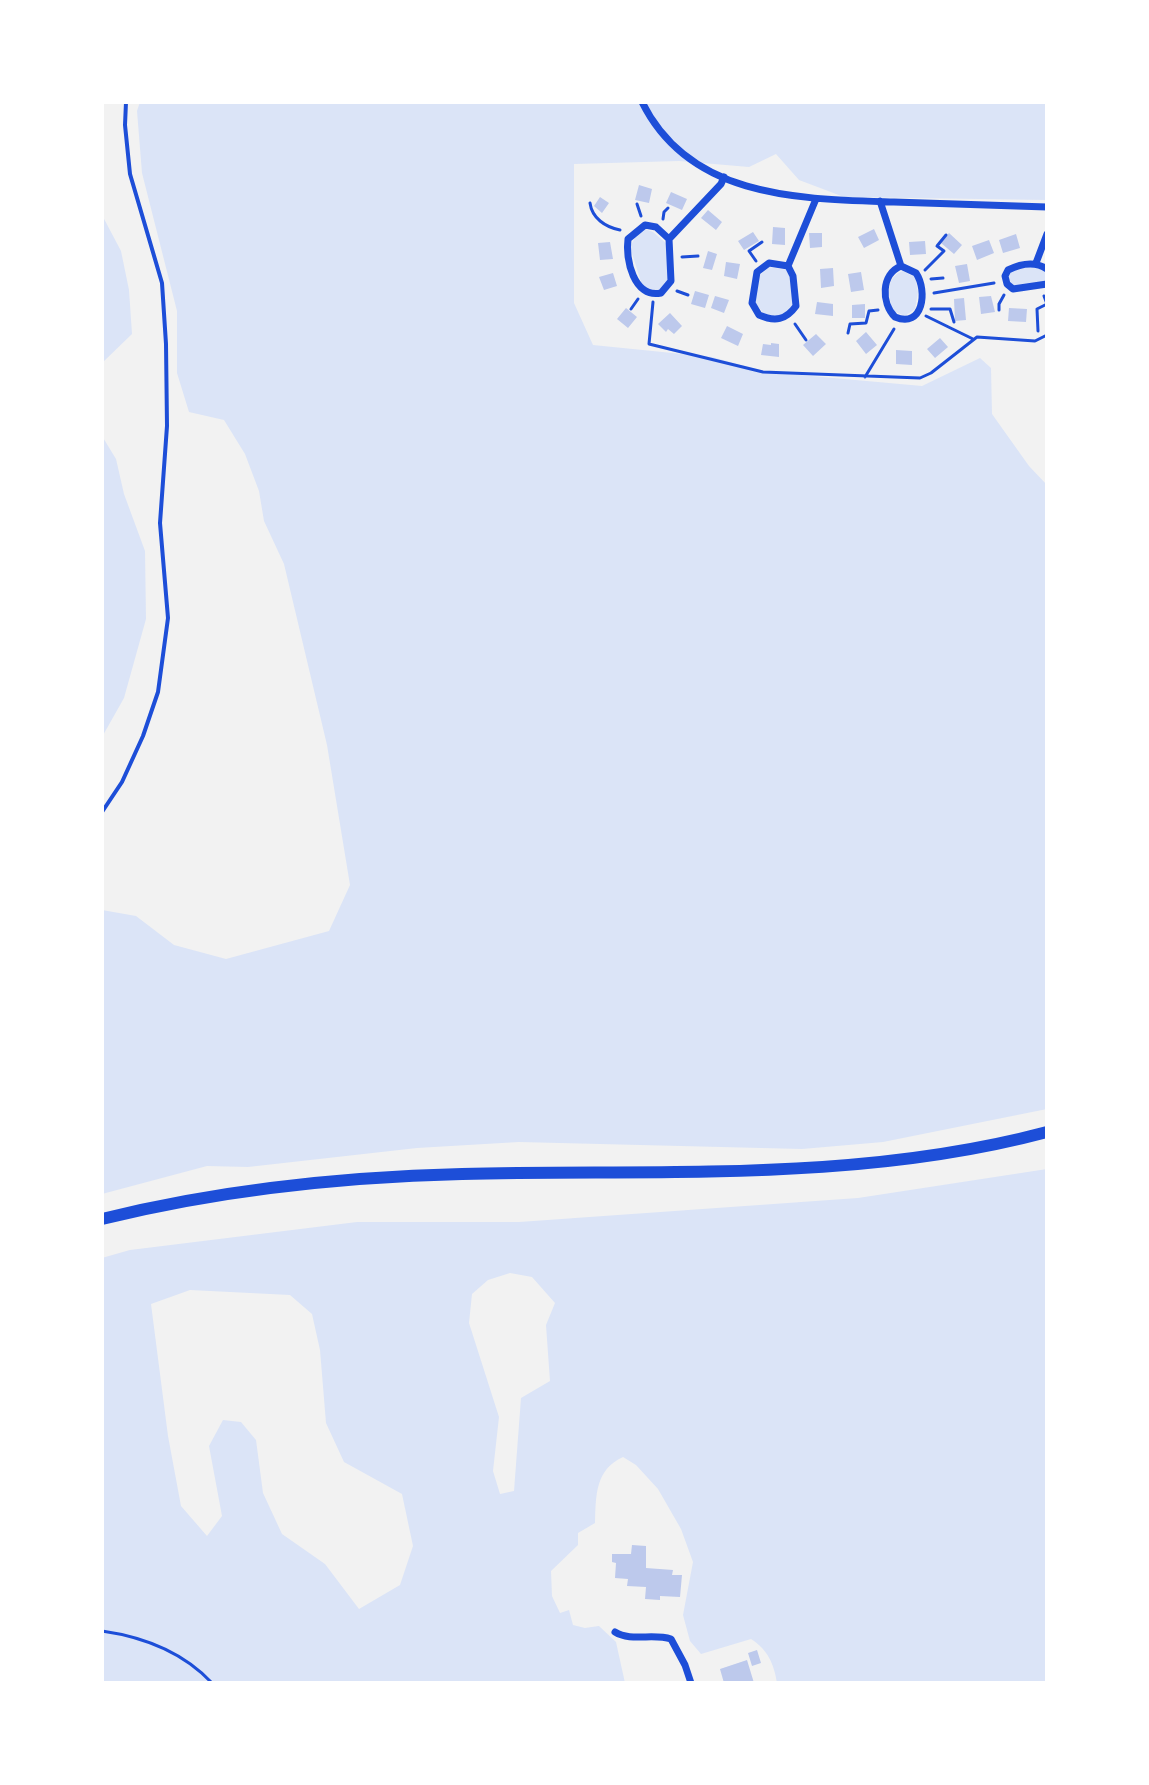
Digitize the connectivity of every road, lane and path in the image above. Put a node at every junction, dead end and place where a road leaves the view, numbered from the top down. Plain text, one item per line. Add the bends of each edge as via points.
1 (126, 102) edge
2 (642, 102) edge
3 (724, 177) junction
4 (816, 199) junction
5 (880, 201) junction
6 (590, 203) dead end
7 (1047, 207) edge
8 (632, 234) junction
9 (1047, 234) edge
10 (946, 235) dead end
11 (669, 239) junction
12 (762, 242) dead end
13 (698, 256) dead end
14 (672, 258) junction
15 (1036, 263) junction
16 (788, 266) junction
17 (901, 266) junction
18 (760, 268) junction
19 (1047, 269) edge
20 (919, 277) junction
21 (1008, 284) junction
22 (1044, 285) edge
23 (653, 295) junction
24 (922, 296) junction
25 (888, 308) junction
26 (919, 310) junction
27 (999, 310) dead end
28 (788, 315) junction
29 (899, 320) junction
30 (954, 322) dead end
31 (1038, 331) dead end
32 (848, 333) dead end
33 (1047, 335) edge
34 (973, 339) junction
35 (806, 340) dead end
36 (865, 377) junction
37 (102, 812) edge
38 (1047, 1132) edge
39 (102, 1219) edge
40 (102, 1631) edge
41 (615, 1632) dead end
42 (212, 1683) edge
43 (691, 1683) edge

1 - 37 lane via 130,174 162,283 167,426 160,523 168,618 158,692 122,782
2 - 3 street via 675,148
3 - 4 street via 764,192
3 - 11 street
4 - 5 street
4 - 16 street
5 - 7 street
5 - 17 street
6 - 8 path via 599,220
8 - 11 street via 650,225
8 - 23 street via 627,247 636,282
9 - 15 street
10 - 20 path via 937,246 944,251
11 - 14 street
12 - 18 path via 749,251
13 - 14 path
14 - 23 street via 671,281
15 - 19 street
15 - 21 street via 1008,270
16 - 18 street via 769,263
16 - 28 street via 797,302
17 - 20 street
17 - 25 street via 887,277
18 - 28 street via 753,307 767,318
20 - 24 street
21 - 22 street via 1016,289
21 - 24 path
21 - 27 path
22 - 31 path via 1047,304 1037,309
23 - 36 path via 649,344 763,372
24 - 26 street
25 - 29 street
25 - 32 path via 869,311 868,322 850,324
26 - 29 street via 910,320
26 - 30 path via 950,309
26 - 34 path
28 - 35 path
29 - 36 path
33 - 34 path via 1035,341
34 - 36 path via 924,377
38 - 39 highway via 920,1158 793,1170 373,1178 191,1200
40 - 42 path via 172,1652
41 - 43 street via 622,1637 671,1639

